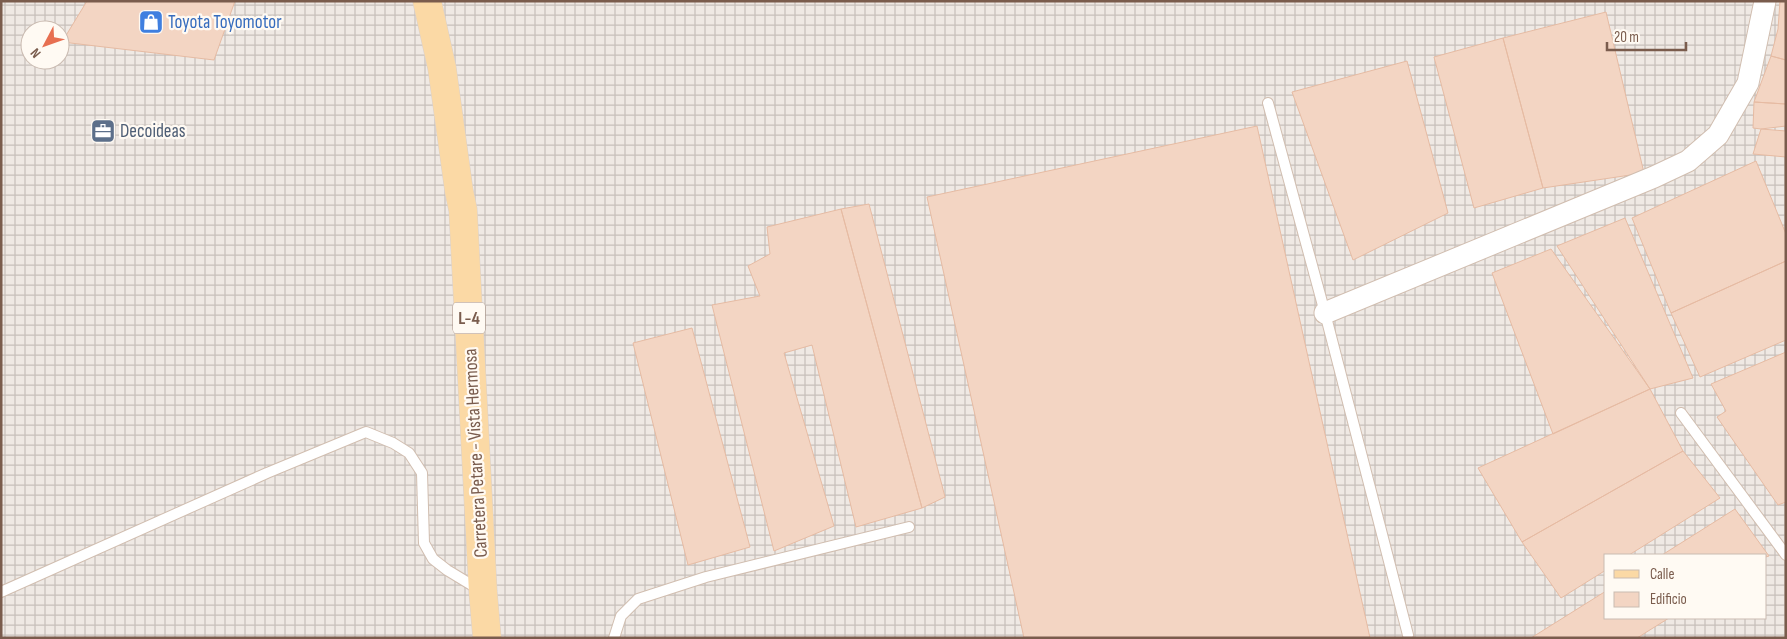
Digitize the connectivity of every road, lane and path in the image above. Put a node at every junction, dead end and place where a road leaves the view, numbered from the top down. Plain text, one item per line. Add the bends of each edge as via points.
1 (427, 1) edge
2 (1765, 1) edge
3 (1268, 103) dead end
4 (1325, 314) junction
5 (1681, 413) dead end
6 (909, 527) dead end
7 (1786, 555) edge
8 (1, 592) edge
9 (483, 592) junction
10 (1408, 635) dead end
11 (487, 638) edge
12 (614, 638) edge

1 - 9 main road, Carretera Petare - Vista Hermosa / L-4 via 442,68 464,210
2 - 4 street via 1748,83 1718,135 1688,161
3 - 4 lane
4 - 10 lane
5 - 7 lane
6 - 12 lane via 706,577 638,600 621,616
8 - 9 lane via 266,473 366,432 409,453 422,473 424,543 433,559
9 - 11 main road, Carretera Petare - Vista Hermosa / L-4

